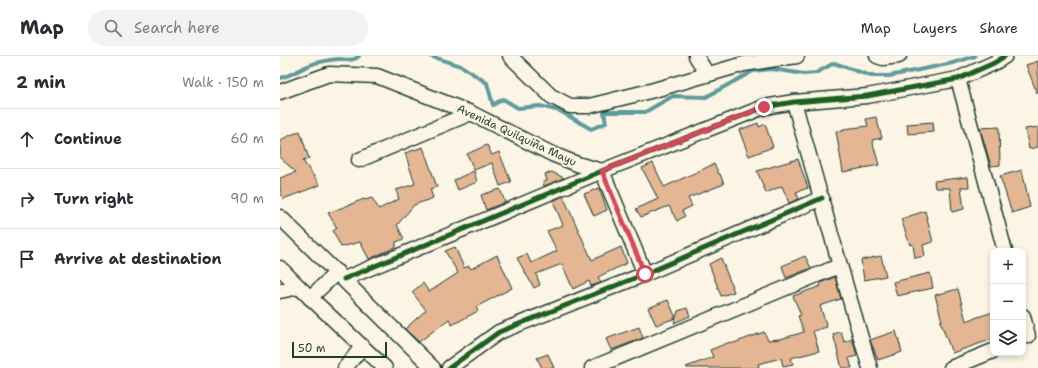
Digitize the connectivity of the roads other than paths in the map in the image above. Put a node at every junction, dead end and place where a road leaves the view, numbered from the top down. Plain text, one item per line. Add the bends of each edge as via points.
1 (510, 56) edge
2 (696, 56) edge
3 (798, 56) edge
4 (877, 56) edge
5 (899, 56) edge
6 (1005, 56) edge
7 (707, 74) junction
8 (958, 79) junction
9 (280, 92) edge
10 (794, 102) junction
11 (471, 113) junction
12 (358, 160) dead end
13 (602, 171) junction
14 (822, 198) junction
15 (280, 217) edge
16 (1004, 248) edge
17 (839, 266) junction
18 (280, 268) edge
19 (645, 274) junction
20 (340, 276) junction
21 (299, 287) junction
22 (280, 291) edge
23 (310, 298) junction
24 (1024, 320) edge
25 (1030, 335) edge
26 (362, 347) junction
27 (990, 352) edge
28 (345, 368) edge
29 (385, 368) edge
30 (433, 368) edge
31 (449, 368) edge
32 (592, 368) edge
33 (870, 368) edge
34 (951, 368) edge

1 - 7 street via 551,96 570,106 589,106
2 - 7 street
3 - 7 street via 744,64
4 - 5 street
6 - 8 street
8 - 10 street via 868,96
8 - 16 street
9 - 11 street, Avenida Quilquiña Mayu via 329,74 377,76
10 - 13 street via 764,107
10 - 14 street
11 - 12 street
11 - 13 street, Avenida Quilquiña Mayu via 552,154
13 - 19 street
13 - 20 street
14 - 17 street
14 - 19 street
15 - 20 street
17 - 32 street
17 - 33 street
18 - 21 street
19 - 31 street via 499,332
20 - 23 street
20 - 30 street
21 - 22 street
21 - 23 street
23 - 26 street
24 - 25 street
26 - 28 street
26 - 29 street
27 - 34 street

